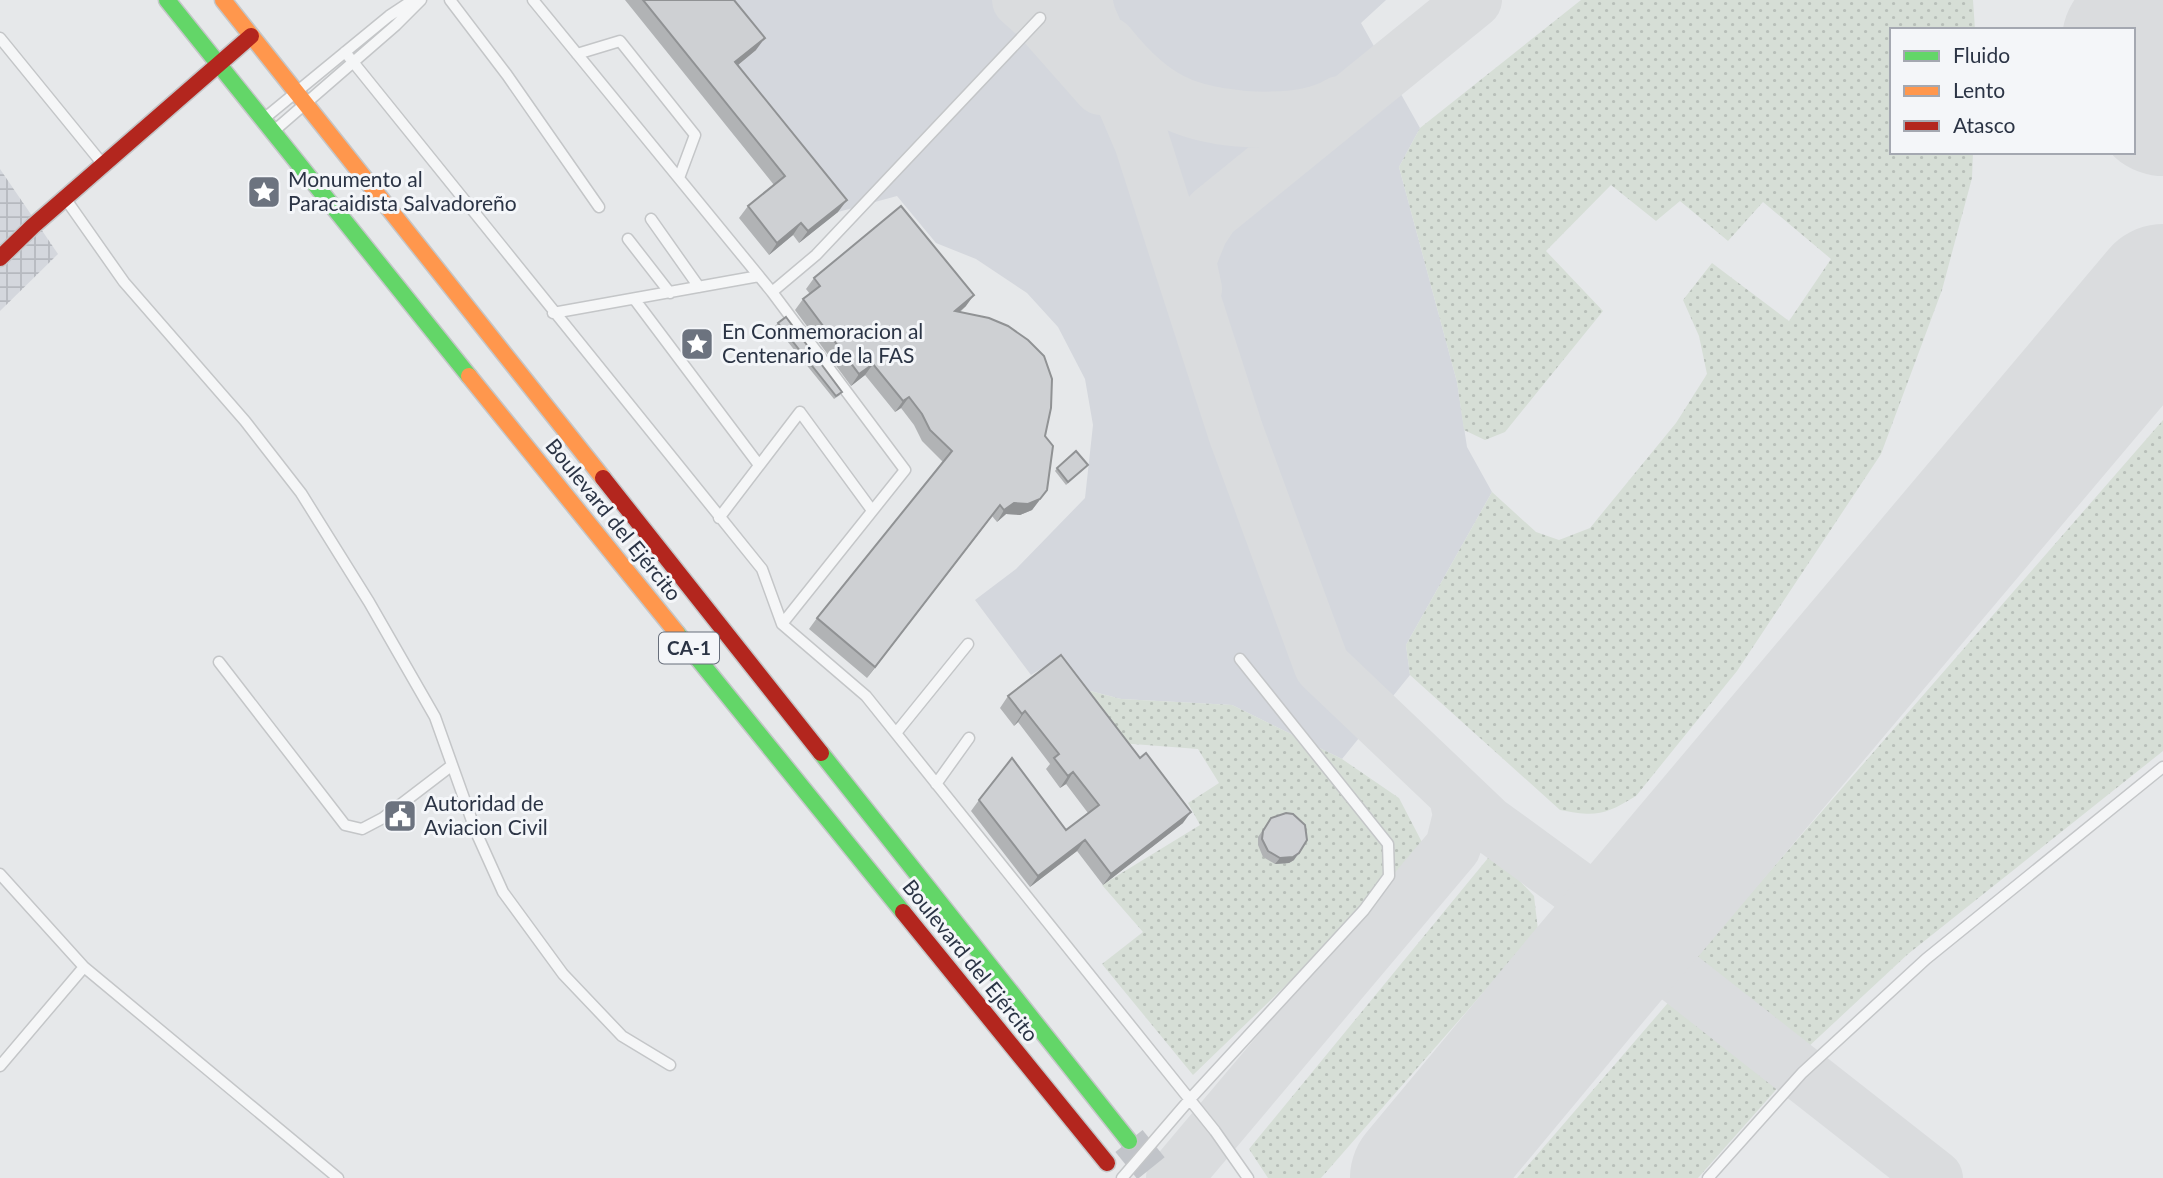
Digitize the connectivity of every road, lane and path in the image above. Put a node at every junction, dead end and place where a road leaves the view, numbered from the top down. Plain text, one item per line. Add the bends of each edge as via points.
1 (167, 0) edge
2 (223, 0) edge
3 (413, 0) edge
4 (421, 0) edge
5 (450, 0) edge
6 (533, 0) edge
7 (1040, 18) dead end
8 (251, 36) junction
9 (0, 38) edge
10 (345, 52) junction
11 (577, 54) junction
12 (353, 62) junction
13 (217, 65) junction
14 (300, 98) junction
15 (267, 126) junction
16 (103, 165) junction
17 (679, 178) junction
18 (65, 198) junction
19 (599, 207) dead end
20 (651, 219) dead end
21 (628, 239) dead end
22 (0, 258) edge
23 (759, 276) junction
24 (699, 287) junction
25 (772, 292) junction
26 (670, 293) junction
27 (635, 300) junction
28 (553, 313) junction
29 (758, 465) junction
30 (871, 509) junction
31 (719, 518) junction
32 (782, 624) junction
33 (968, 645) dead end
34 (1240, 659) dead end
35 (219, 662) dead end
36 (896, 733) junction
37 (969, 738) dead end
38 (451, 766) junction
39 (2163, 767) edge
40 (936, 784) junction
41 (0, 874) edge
42 (83, 967) junction
43 (670, 1065) dead end
44 (0, 1066) edge
45 (1190, 1099) junction
46 (1129, 1141) tunnel mouth
47 (1107, 1163) dead end
48 (338, 1178) edge
49 (1122, 1178) edge
50 (1248, 1178) edge
51 (1708, 1178) edge

1 - 13 main road, Boulevard del Ejército / CA-1
2 - 8 main road, Boulevard del Ejército / CA-1
3 - 10 lane
4 - 12 lane
5 - 19 lane
6 - 11 lane
7 - 25 lane via 816,255
8 - 13 main road
8 - 14 main road, Boulevard del Ejército / CA-1
9 - 16 lane
10 - 12 lane
10 - 14 lane
11 - 17 lane
11 - 17 lane via 620,41 695,135
12 - 14 lane
12 - 28 lane
13 - 15 main road, Boulevard del Ejército / CA-1
13 - 16 main road
14 - 15 lane
14 - 15 lane
14 - 46 main road, Boulevard del Ejército / CA-1
15 - 47 main road, Boulevard del Ejército / CA-1
16 - 18 main road
17 - 23 lane
18 - 22 main road
18 - 38 lane via 124,282 301,493 435,717
20 - 24 lane
21 - 26 lane
23 - 24 lane
23 - 25 lane
24 - 26 lane
25 - 30 lane via 905,470
26 - 27 lane
27 - 28 lane
27 - 29 lane
28 - 31 lane
29 - 30 lane via 800,412
29 - 31 lane
30 - 32 lane
31 - 32 lane via 762,569
32 - 36 lane via 866,696
33 - 36 lane
34 - 45 lane via 1388,844 1389,876 1364,910
35 - 38 lane via 345,825 362,829 383,818
36 - 40 lane
37 - 40 lane
38 - 43 lane via 503,892 555,964 621,1035
39 - 51 lane via 1926,959 1802,1073
40 - 45 lane
41 - 42 lane
42 - 44 lane
42 - 48 lane
45 - 49 lane
45 - 50 lane

